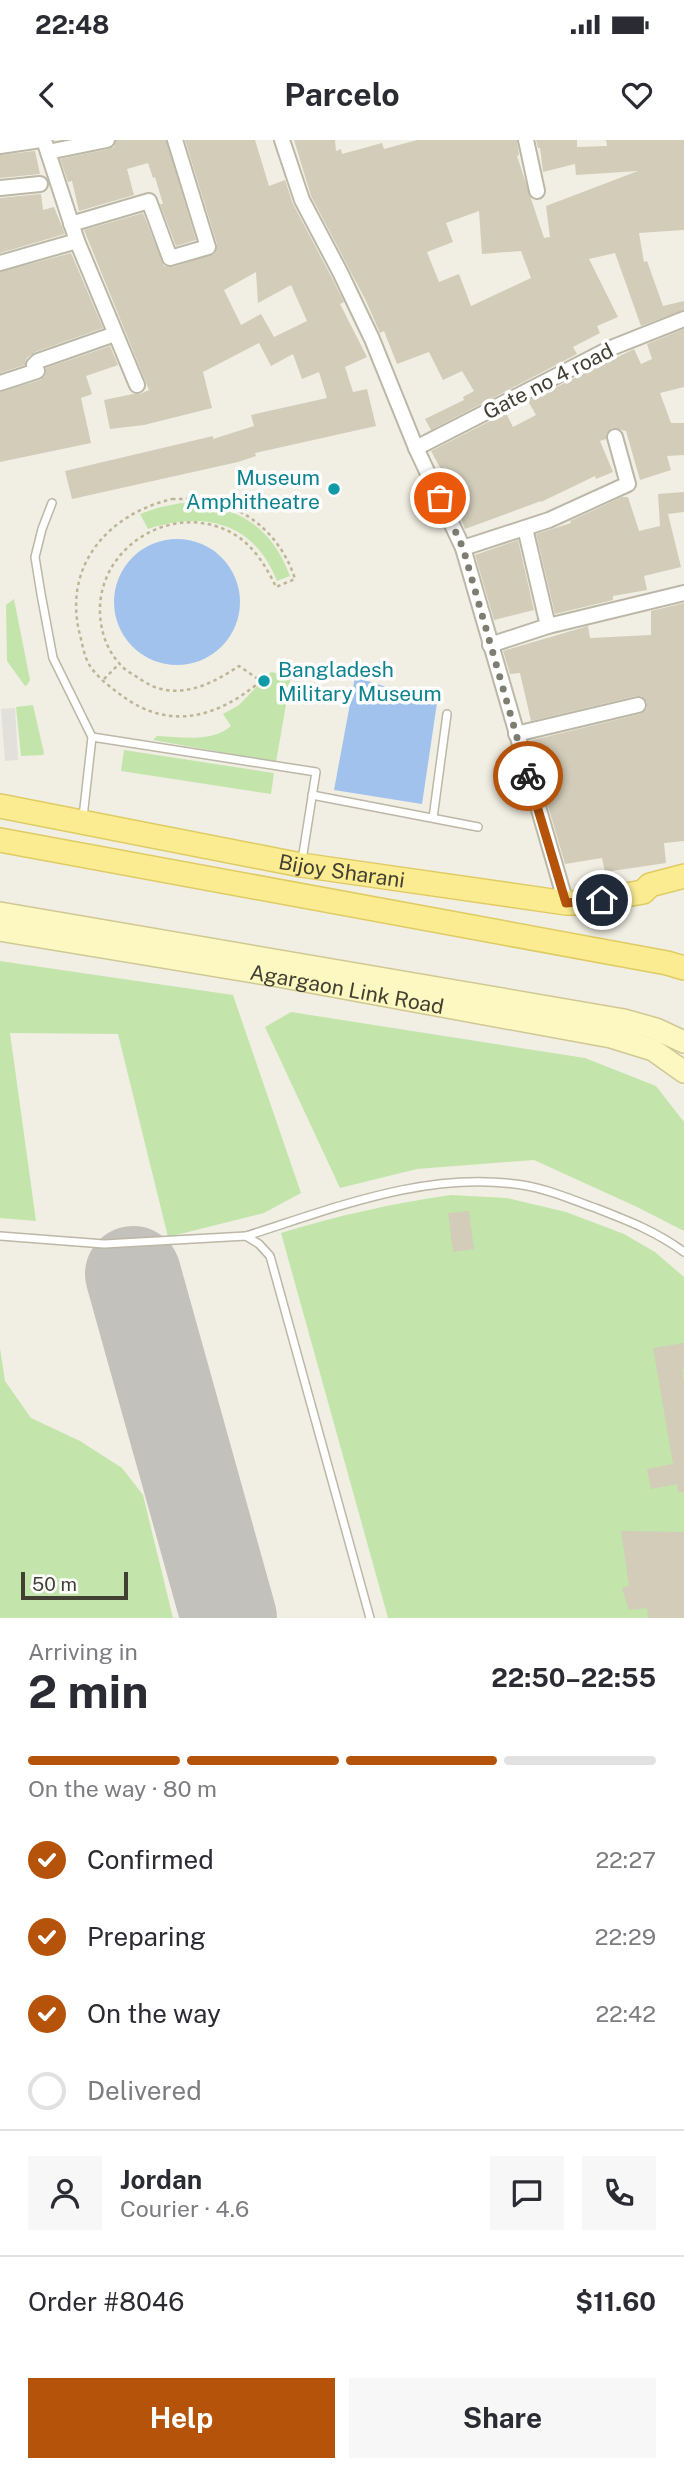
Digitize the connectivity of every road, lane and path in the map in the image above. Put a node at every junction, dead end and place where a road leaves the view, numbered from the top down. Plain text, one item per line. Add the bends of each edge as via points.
1 (107, 140) edge
2 (175, 140) edge
3 (282, 140) edge
4 (526, 140) edge
5 (44, 144) edge
6 (0, 146) edge
7 (40, 184) dead end
8 (0, 188) edge
9 (537, 191) dead end
10 (71, 224) junction
11 (77, 241) junction
12 (0, 263) edge
13 (684, 319) edge
14 (116, 334) junction
15 (0, 383) edge
16 (137, 385) dead end
17 (615, 437) dead end
18 (416, 448) junction
19 (52, 503) dead end
20 (525, 528) junction
21 (463, 548) junction
22 (684, 593) edge
23 (548, 626) junction
24 (490, 645) junction
25 (119, 664) junction
26 (103, 680) junction
27 (638, 705) dead end
28 (447, 714) dead end
29 (516, 734) junction
30 (92, 737) junction
31 (312, 794) junction
32 (0, 806) edge
33 (433, 818) junction
34 (83, 821) junction
35 (478, 827) dead end
36 (0, 840) edge
37 (301, 865) junction
38 (684, 876) edge
39 (684, 890) edge
40 (643, 892) junction
41 (566, 903) junction
42 (0, 913) edge
43 (0, 930) edge
44 (678, 964) edge
45 (684, 1042) edge
46 (684, 1072) edge
47 (0, 1236) edge
48 (246, 1236) junction
49 (684, 1252) edge
50 (370, 1618) edge

1 - 5 street
2 - 10 street via 208,247 170,258 149,201
3 - 18 street via 302,200 372,339
4 - 9 street
5 - 6 street
5 - 10 street
7 - 8 street
10 - 11 street
11 - 12 street
11 - 14 street
13 - 18 street, Gate no 4 road via 611,348
14 - 15 street via 38,361 34,365 37,370
14 - 16 street
17 - 20 street via 628,484
18 - 21 street
19 - 30 lane via 35,557 41,594 53,658
20 - 21 street
20 - 23 street
21 - 24 street
22 - 23 street
23 - 24 street
24 - 29 street
25 - 26 path
25 - 26 path via 147,684 180,692 211,684 239,666 261,681 214,711 187,716 143,709
25 - 26 path via 102,632 103,586 116,559 143,534 184,524 220,527 251,548 276,587 295,579 278,542 244,514 208,500 172,499 152,504 107,531 80,576 77,602 82,644 89,665
27 - 29 street
28 - 33 lane
29 - 41 street
30 - 31 lane via 316,772
30 - 34 lane
31 - 33 lane
31 - 37 lane
32 - 34 main road, Bijoy Sharani
33 - 35 lane
34 - 37 main road, Bijoy Sharani
36 - 44 main road, Bijoy Sharani
37 - 41 main road, Bijoy Sharani
38 - 40 main road, Bijoy Sharani via 650,885
39 - 40 main road
40 - 41 main road, Bijoy Sharani
42 - 45 main road, Agargaon Link Road via 624,1020
43 - 46 main road, Agargaon Link Road via 611,1037 653,1050
47 - 48 lane via 104,1244
48 - 49 lane via 369,1197 472,1181 549,1191 645,1228
48 - 50 lane via 270,1256

